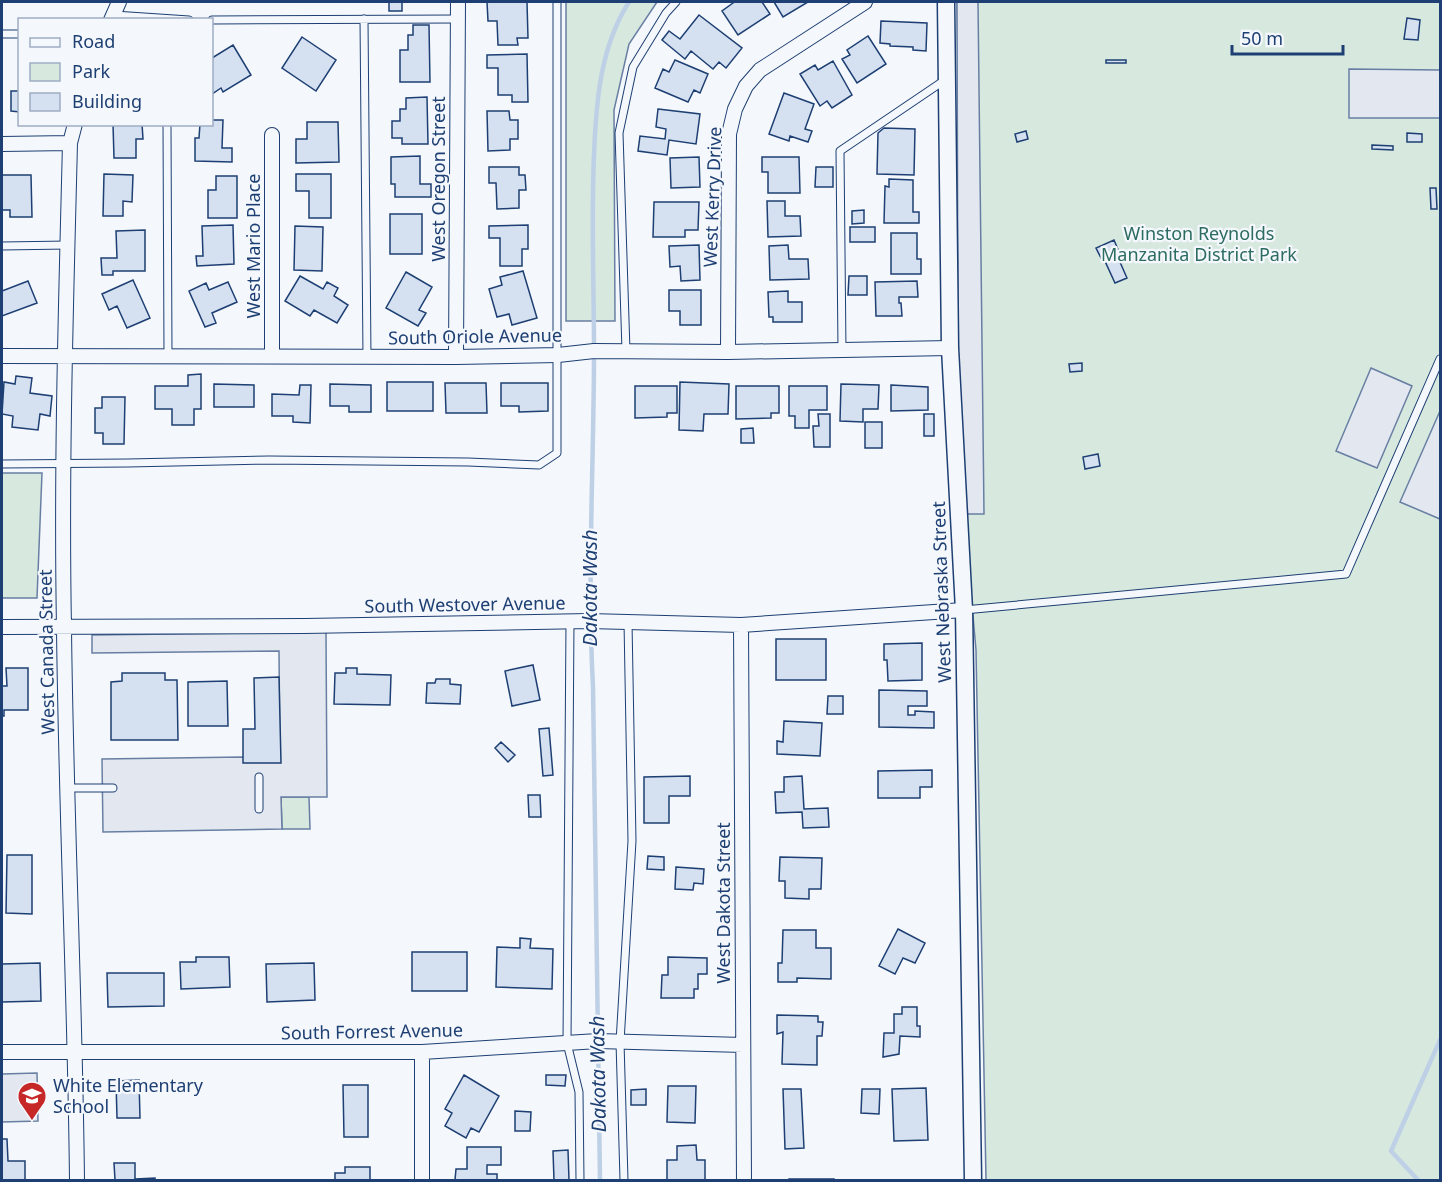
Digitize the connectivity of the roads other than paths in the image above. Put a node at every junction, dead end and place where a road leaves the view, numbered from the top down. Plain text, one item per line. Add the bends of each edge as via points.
1 (119, 2) edge
2 (458, 2) edge
3 (557, 2) edge
4 (676, 2) edge
5 (865, 2) edge
6 (946, 2) edge
7 (112, 17) edge
8 (138, 18) edge
9 (364, 19) junction
10 (458, 19) junction
11 (213, 20) edge
12 (2, 34) edge
13 (18, 34) edge
14 (947, 78) junction
15 (74, 126) edge
16 (167, 126) edge
17 (272, 135) dead end
18 (70, 143) junction
19 (2, 144) edge
20 (68, 245) junction
21 (2, 246) edge
22 (950, 348) junction
23 (842, 350) junction
24 (626, 351) junction
25 (728, 352) junction
26 (65, 355) junction
27 (558, 355) junction
28 (2, 356) edge
29 (168, 356) junction
30 (272, 356) junction
31 (367, 357) junction
32 (456, 357) junction
33 (1440, 359) edge
34 (2, 464) edge
35 (65, 464) junction
36 (964, 610) junction
37 (570, 621) junction
38 (628, 622) junction
39 (741, 625) junction
40 (2, 627) edge
41 (64, 627) junction
42 (259, 777) dead end
43 (68, 788) junction
44 (113, 788) dead end
45 (259, 809) dead end
46 (620, 1042) junction
47 (567, 1043) junction
48 (743, 1045) junction
49 (75, 1051) junction
50 (2, 1052) edge
51 (422, 1052) junction
52 (77, 1180) edge
53 (422, 1180) edge
54 (580, 1180) edge
55 (624, 1180) edge
56 (744, 1180) edge
57 (973, 1180) edge

1 - 7 street
2 - 10 street, West Oregon Street
3 - 27 lane
4 - 24 lane via 633,66 619,133
5 - 25 street, West Kerry Drive via 760,70 746,86 735,109 729,134
6 - 14 street, West Nebraska Street
7 - 8 lane
9 - 10 lane
9 - 11 lane
9 - 31 lane
10 - 32 street, West Oregon Street
12 - 13 lane
14 - 22 street, West Nebraska Street
14 - 23 lane via 840,152
15 - 18 street, West Canada Street
16 - 29 lane
17 - 30 street, West Mario Place
18 - 19 street
18 - 20 street, West Canada Street
20 - 21 lane
20 - 26 street, West Canada Street
22 - 23 street, South Oriole Avenue
22 - 36 street, West Nebraska Street
23 - 25 street, South Oriole Avenue
24 - 25 street, South Oriole Avenue
24 - 27 street, South Oriole Avenue
26 - 28 street, South Oriole Avenue
26 - 29 street, South Oriole Avenue
26 - 35 street, West Canada Street
27 - 32 street, South Oriole Avenue
27 - 35 lane via 557,453 539,465 269,460
29 - 30 street, South Oriole Avenue
30 - 31 street, South Oriole Avenue
31 - 32 street, South Oriole Avenue
33 - 36 lane via 1346,574
34 - 35 lane
35 - 41 street, West Canada Street
36 - 39 street, South Westover Avenue
36 - 57 street, West Nebraska Street
37 - 38 street, South Westover Avenue
37 - 41 street, South Westover Avenue
37 - 47 lane
38 - 39 street, South Westover Avenue
38 - 46 lane via 632,840
39 - 48 street, West Dakota Street
40 - 41 street, South Westover Avenue
41 - 43 street, West Canada Street
42 - 45 lane
43 - 44 lane
43 - 49 street, West Canada Street
46 - 47 street, South Forrest Avenue
46 - 48 street, South Forrest Avenue
46 - 55 lane
47 - 51 street, South Forrest Avenue
47 - 54 lane via 579,1092
48 - 56 street, West Dakota Street
49 - 50 street, South Forrest Avenue
49 - 51 street, South Forrest Avenue
49 - 52 street, West Canada Street
51 - 53 street

